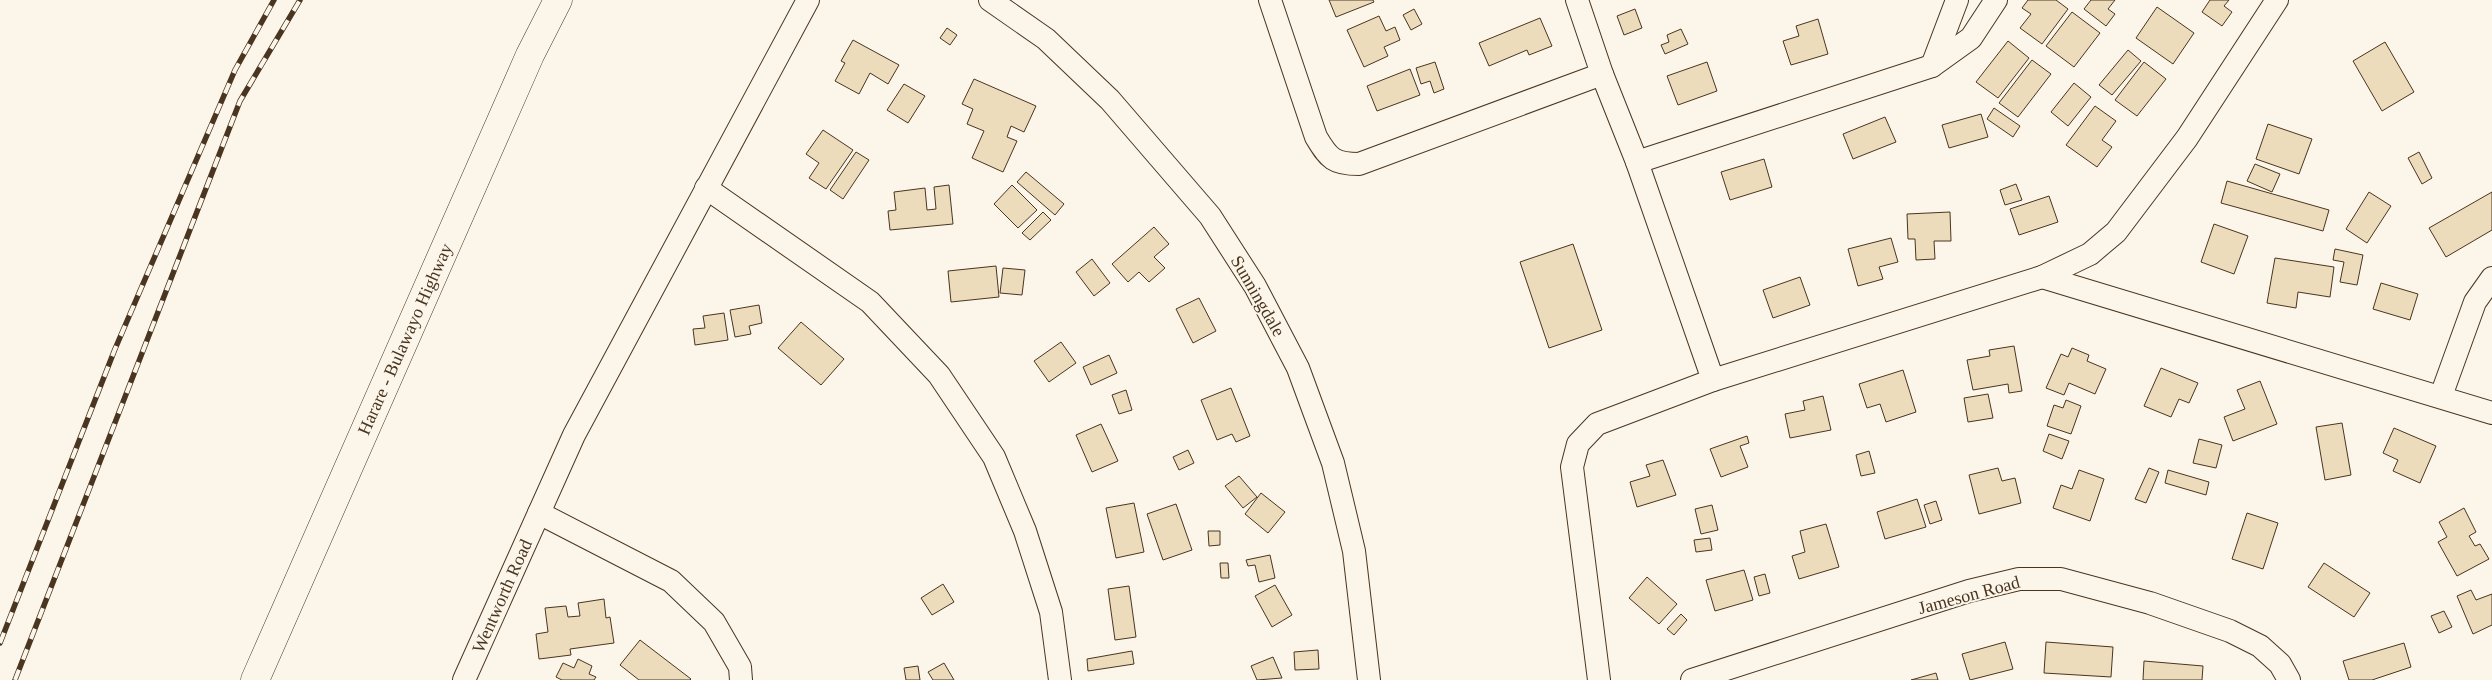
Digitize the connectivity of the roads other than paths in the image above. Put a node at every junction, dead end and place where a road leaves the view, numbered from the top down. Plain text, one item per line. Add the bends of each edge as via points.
1 (558, 0) edge
2 (808, 0) edge
3 (990, 0) edge
4 (1270, 0) edge
5 (1577, 0) edge
6 (1957, 0) edge
7 (1996, 0) edge
8 (2276, 0) edge
9 (1932, 66) junction
10 (1602, 74) junction
11 (1637, 162) junction
12 (706, 188) junction
13 (2042, 277) junction
14 (2492, 278) edge
15 (1713, 380) junction
16 (2441, 396) junction
17 (2492, 414) edge
18 (539, 513) junction
19 (256, 680) edge
20 (464, 680) edge
21 (741, 680) edge
22 (1060, 680) edge
23 (1369, 680) edge
24 (1599, 680) edge
25 (1692, 680) edge
26 (2289, 680) edge

1 - 19 highway, Harare - Bulawayo Highway via 530,55
2 - 12 street, Wentworth Road
3 - 23 street, Sunningdale via 1046,39 1110,100 1210,216 1255,286 1298,368 1333,463 1354,550
4 - 10 street via 1316,137 1327,155 1341,164 1359,164
5 - 10 street
6 - 9 street
7 - 9 street via 1971,38
8 - 13 street via 2187,138 2116,232 2090,254
9 - 11 street
10 - 11 street
11 - 15 street
12 - 18 street, Wentworth Road via 574,435
12 - 22 street via 870,302 938,375 994,457 1026,531 1051,612
13 - 15 street
13 - 16 street
14 - 16 street via 2475,302
15 - 24 street via 1597,424 1578,444 1572,467
16 - 17 street
18 - 20 street, Wentworth Road
18 - 21 street via 671,581 714,622 740,667
25 - 26 street, Jameson Road via 2019,579 2061,579 2230,631 2260,646 2280,664

